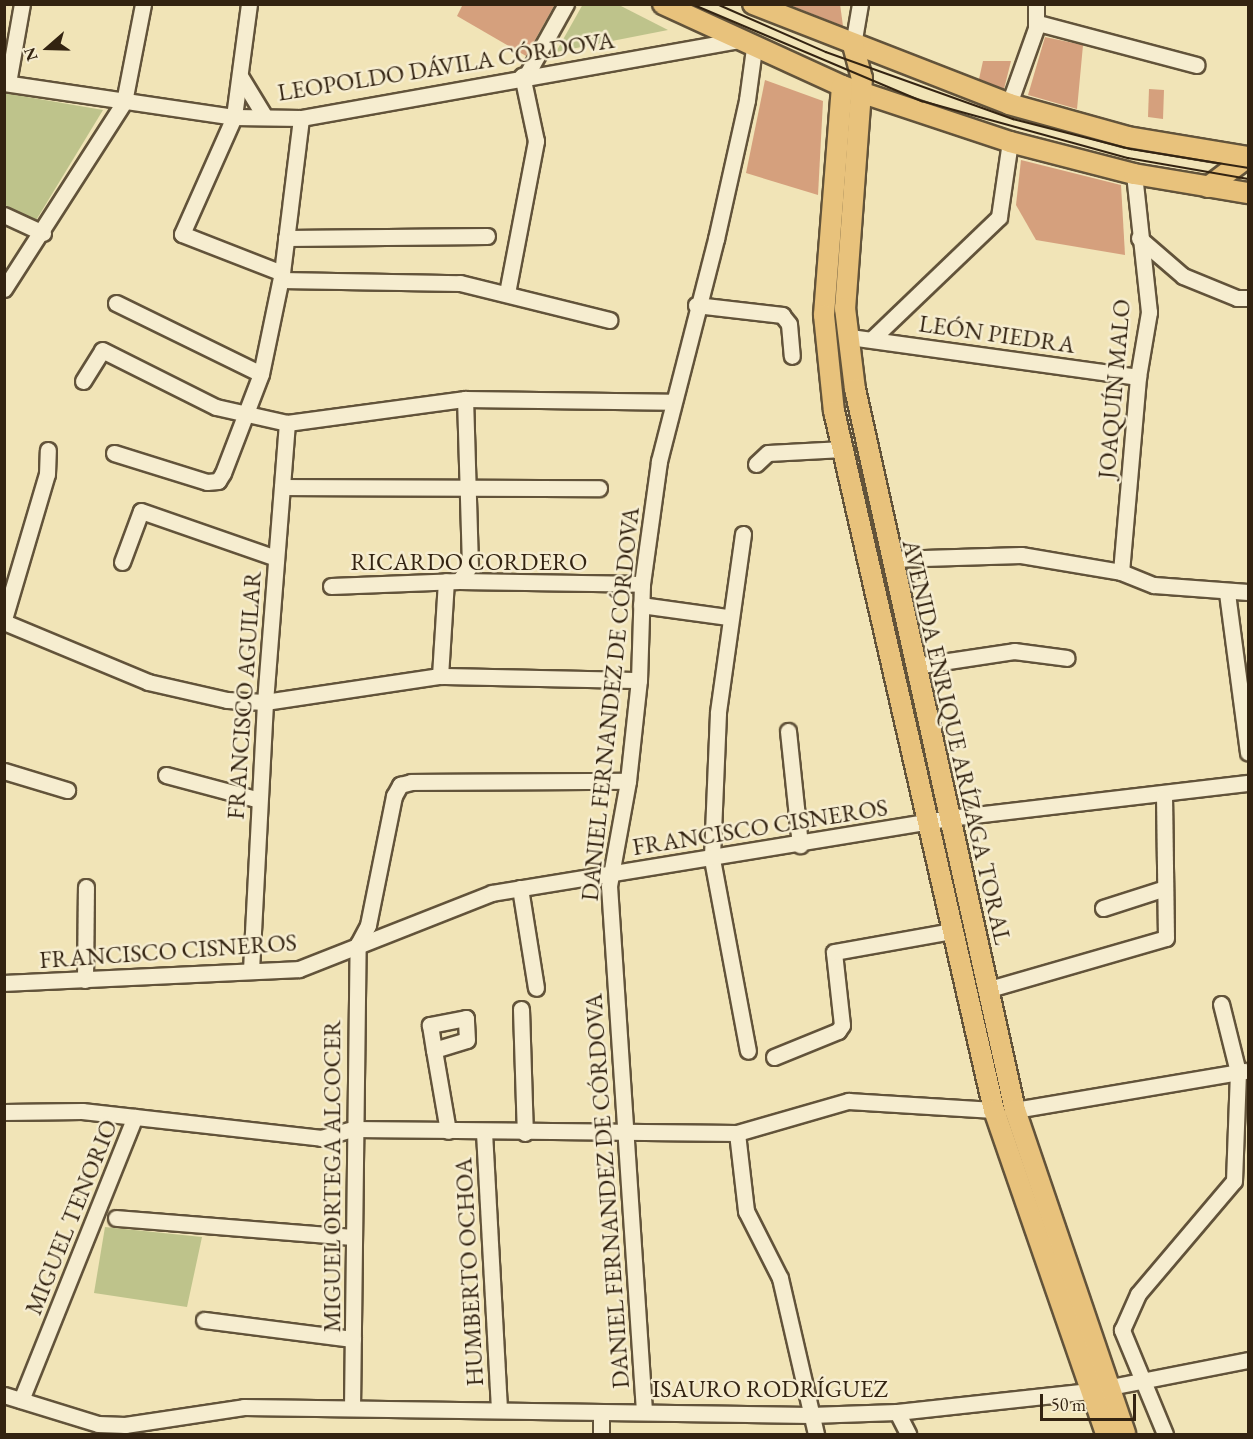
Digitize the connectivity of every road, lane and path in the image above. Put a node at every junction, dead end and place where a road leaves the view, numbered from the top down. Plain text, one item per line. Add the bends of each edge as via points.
1 (22, 4) edge
2 (143, 4) edge
3 (249, 4) edge
4 (566, 4) edge
5 (663, 4) edge
6 (753, 4) edge
7 (860, 4) edge
8 (1036, 4) edge
9 (1038, 22) junction
10 (746, 44) junction
11 (853, 45) junction
12 (1197, 65) dead end
13 (524, 75) junction
14 (240, 76) junction
15 (6, 83) edge
16 (851, 89) junction
17 (124, 102) junction
18 (1010, 104) junction
19 (234, 117) junction
20 (264, 117) junction
21 (301, 118) junction
22 (1010, 142) junction
23 (1248, 157) edge
24 (1134, 174) junction
25 (1208, 187) junction
26 (1248, 193) edge
27 (4, 215) edge
28 (43, 233) junction
29 (487, 236) dead end
30 (286, 238) junction
31 (1139, 238) junction
32 (281, 277) junction
33 (4, 289) edge
34 (507, 293) junction
35 (1248, 297) edge
36 (116, 303) dead end
37 (696, 305) junction
38 (609, 320) dead end
39 (850, 337) junction
40 (872, 339) junction
41 (792, 356) dead end
42 (261, 374) junction
43 (1138, 377) junction
44 (83, 381) dead end
45 (465, 399) junction
46 (670, 402) junction
47 (249, 413) junction
48 (287, 423) junction
49 (843, 449) junction
50 (48, 450) dead end
51 (114, 453) dead end
52 (756, 464) dead end
53 (282, 487) junction
54 (599, 488) dead end
55 (469, 491) junction
56 (743, 534) dead end
57 (276, 558) junction
58 (891, 559) junction
59 (122, 561) dead end
60 (1121, 572) junction
61 (453, 581) junction
62 (642, 584) junction
63 (331, 586) dead end
64 (1248, 592) edge
65 (1227, 593) junction
66 (640, 605) junction
67 (728, 617) junction
68 (4, 620) edge
69 (1067, 658) dead end
70 (915, 666) junction
71 (440, 676) junction
72 (639, 680) junction
73 (265, 702) junction
74 (788, 731) dead end
75 (1248, 753) edge
76 (4, 771) edge
77 (166, 775) dead end
78 (628, 780) junction
79 (1248, 783) edge
80 (67, 790) dead end
81 (1164, 796) junction
82 (259, 800) junction
83 (940, 820) junction
84 (800, 845) junction
85 (712, 859) junction
86 (613, 874) junction
87 (86, 887) dead end
88 (520, 888) junction
89 (1165, 888) junction
90 (1103, 908) dead end
91 (952, 931) junction
92 (358, 944) junction
93 (251, 970) junction
94 (85, 980) junction
95 (4, 983) edge
96 (536, 988) dead end
97 (986, 990) junction
98 (1221, 1004) dead end
99 (521, 1009) dead end
100 (434, 1050) dead end
101 (748, 1051) dead end
102 (774, 1057) dead end
103 (1243, 1071) edge
104 (994, 1110) junction
105 (1015, 1110) junction
106 (4, 1112) edge
107 (135, 1118) junction
108 (353, 1129) junction
109 (448, 1131) junction
110 (484, 1132) junction
111 (525, 1133) junction
112 (628, 1133) junction
113 (737, 1133) junction
114 (116, 1218) dead end
115 (351, 1237) junction
116 (204, 1320) dead end
117 (353, 1339) junction
118 (1248, 1360) edge
119 (1141, 1384) junction
120 (1110, 1388) junction
121 (1090, 1391) junction
122 (4, 1395) edge
123 (21, 1401) junction
124 (352, 1408) junction
125 (499, 1410) junction
126 (644, 1411) junction
127 (601, 1412) junction
128 (897, 1412) junction
129 (810, 1415) junction
130 (601, 1434) edge
131 (816, 1434) edge
132 (908, 1434) edge
133 (1106, 1434) edge
134 (1125, 1434) edge
135 (1165, 1434) edge

1 - 15 street
2 - 17 street
3 - 14 street
4 - 13 street
5 - 10 main road
6 - 11 main road
7 - 11 street
8 - 9 street
9 - 12 street
9 - 18 street
10 - 13 street, LEOPOLDO DÁVILA CÓRDOVA
10 - 16 main road
10 - 37 street, DANIEL FERNANDEZ DE CÓRDOVA via 747,100
11 - 16 main road, AVENIDA ENRIQUE ARÍZAGA TORAL via 861,71
11 - 18 main road
13 - 21 street, LEOPOLDO DÁVILA CÓRDOVA
13 - 34 street via 536,141
14 - 19 street
14 - 20 street
15 - 17 street, LEOPOLDO DÁVILA CÓRDOVA
16 - 22 main road
16 - 39 main road, AVENIDA ENRIQUE ARÍZAGA TORAL via 844,308
16 - 49 main road, AVENIDA ENRIQUE ARÍZAGA TORAL via 824,315
17 - 19 street, LEOPOLDO DÁVILA CÓRDOVA
17 - 28 street
18 - 23 main road via 1128,137
19 - 20 street, LEOPOLDO DÁVILA CÓRDOVA
19 - 32 street via 182,234
20 - 21 street, LEOPOLDO DÁVILA CÓRDOVA
21 - 30 street
22 - 24 main road
22 - 40 street via 999,217
23 - 25 main road
24 - 25 main road
24 - 31 street, JOAQUÍN MALO
25 - 26 main road
27 - 28 street
28 - 33 street
29 - 30 street
30 - 32 street
31 - 35 street via 1183,276 1237,298
31 - 43 street, JOAQUÍN MALO via 1149,312
32 - 34 street via 433,281
32 - 42 street
34 - 38 street
36 - 42 street
37 - 41 street via 782,315 789,324
37 - 46 street, DANIEL FERNANDEZ DE CÓRDOVA
39 - 40 street, LEÓN PIEDRA
39 - 58 main road, AVENIDA ENRIQUE ARÍZAGA TORAL via 855,389
40 - 43 street, LEÓN PIEDRA
42 - 47 street
43 - 60 street, JOAQUÍN MALO
44 - 47 street via 102,350 185,394
45 - 46 street
45 - 48 street
45 - 55 street
46 - 62 street, DANIEL FERNANDEZ DE CÓRDOVA
47 - 48 street
47 - 51 street via 218,481 207,482
48 - 53 street, FRANCISCO AGUILAR
49 - 52 street via 768,453
49 - 83 main road, AVENIDA ENRIQUE ARÍZAGA TORAL
50 - 68 street via 48,474
53 - 55 street
53 - 57 street, FRANCISCO AGUILAR
54 - 55 street
55 - 61 street via 470,567
56 - 67 street
57 - 59 street via 141,511
57 - 73 street, FRANCISCO AGUILAR
58 - 60 street via 1021,555
58 - 70 main road, AVENIDA ENRIQUE ARÍZAGA TORAL
60 - 65 street via 1154,585
61 - 62 street, RICARDO CORDERO
61 - 63 street, RICARDO CORDERO
61 - 71 street
62 - 66 street, DANIEL FERNANDEZ DE CÓRDOVA
64 - 65 street
65 - 75 street
66 - 67 street
66 - 72 street, DANIEL FERNANDEZ DE CÓRDOVA
67 - 85 street via 718,713
68 - 73 street via 148,682 227,700
69 - 70 street via 1014,651
70 - 83 main road, AVENIDA ENRIQUE ARÍZAGA TORAL
71 - 72 street
71 - 73 street
72 - 78 street, DANIEL FERNANDEZ DE CÓRDOVA
73 - 82 street, FRANCISCO AGUILAR
74 - 84 street
76 - 80 street
77 - 82 street
78 - 86 street, DANIEL FERNANDEZ DE CÓRDOVA
78 - 92 street via 400,785 394,796 368,925
79 - 81 street, FRANCISCO CISNEROS
81 - 83 street, FRANCISCO CISNEROS
81 - 89 street
82 - 93 street, FRANCISCO AGUILAR
83 - 84 street, FRANCISCO CISNEROS
83 - 91 main road, AVENIDA ENRIQUE ARÍZAGA TORAL
83 - 97 main road, AVENIDA ENRIQUE ARÍZAGA TORAL
84 - 85 street, FRANCISCO CISNEROS
85 - 86 street, FRANCISCO CISNEROS
85 - 101 street
86 - 88 street, FRANCISCO CISNEROS
86 - 112 street, DANIEL FERNANDEZ DE CÓRDOVA via 609,905
87 - 94 street
88 - 92 street, FRANCISCO CISNEROS via 492,893
88 - 96 street
89 - 90 street
89 - 97 street via 1166,938
91 - 102 street via 834,951 842,1025 838,1031
91 - 104 main road, AVENIDA ENRIQUE ARÍZAGA TORAL
92 - 93 street, FRANCISCO CISNEROS via 299,969
92 - 108 street, MIGUEL ORTEGA ALCOCER
93 - 94 street, FRANCISCO CISNEROS
94 - 95 street, FRANCISCO CISNEROS
97 - 105 main road, AVENIDA ENRIQUE ARÍZAGA TORAL
98 - 103 street
99 - 111 street
100 - 109 street
103 - 105 street
103 - 119 street via 1231,1188 1127,1311 1122,1330
104 - 113 street via 848,1101
104 - 121 main road, AVENIDA ENRIQUE ARÍZAGA TORAL
105 - 120 main road, AVENIDA ENRIQUE ARÍZAGA TORAL
106 - 107 street via 82,1111
107 - 108 street via 321,1138
107 - 123 street, MIGUEL TENORIO
108 - 109 street
108 - 115 street, MIGUEL ORTEGA ALCOCER
109 - 110 street
110 - 111 street
110 - 125 street, HUMBERTO OCHOA
111 - 112 street
112 - 113 street
112 - 126 street, DANIEL FERNANDEZ DE CÓRDOVA
113 - 129 street via 746,1211 780,1278
114 - 115 street
115 - 117 street, MIGUEL ORTEGA ALCOCER
116 - 117 street
117 - 124 street, MIGUEL ORTEGA ALCOCER
118 - 119 street, ISAURO RODRÍGUEZ
119 - 120 street, ISAURO RODRÍGUEZ
119 - 135 street
120 - 121 street, ISAURO RODRÍGUEZ
120 - 134 main road, AVENIDA ENRIQUE ARÍZAGA TORAL
121 - 128 street, ISAURO RODRÍGUEZ
121 - 133 main road, AVENIDA ENRIQUE ARÍZAGA TORAL
122 - 123 street, ISAURO RODRÍGUEZ
123 - 124 street, ISAURO RODRÍGUEZ via 99,1424 125,1425 244,1407
124 - 125 street, ISAURO RODRÍGUEZ
125 - 127 street, ISAURO RODRÍGUEZ
126 - 127 street, ISAURO RODRÍGUEZ
126 - 129 street, ISAURO RODRÍGUEZ
127 - 130 street
128 - 129 street, ISAURO RODRÍGUEZ
128 - 132 street
129 - 131 street

